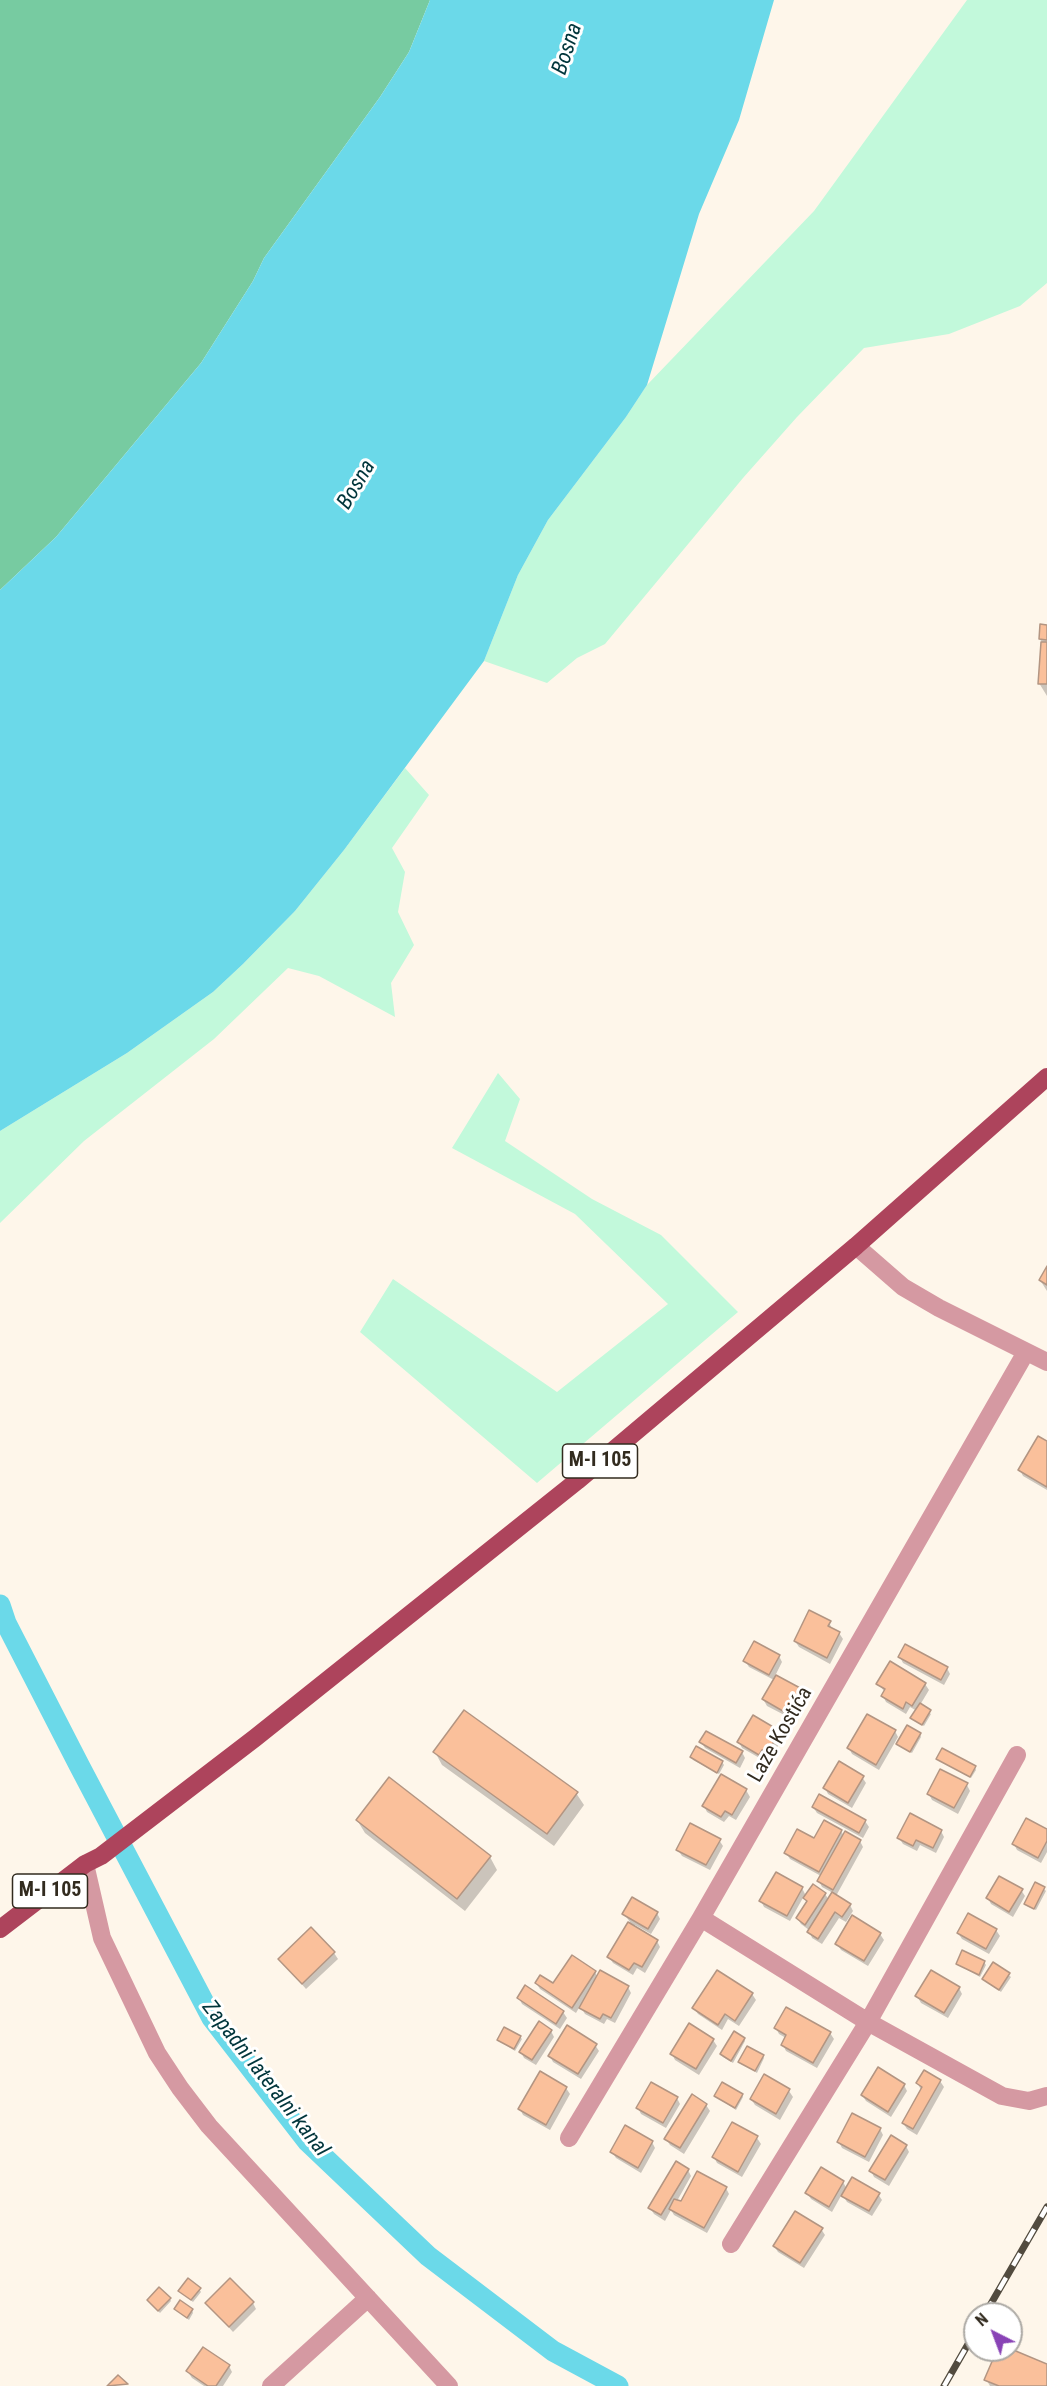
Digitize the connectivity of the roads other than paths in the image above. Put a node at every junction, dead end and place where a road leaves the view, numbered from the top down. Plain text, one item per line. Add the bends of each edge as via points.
1 (1047, 1077) edge
2 (856, 1246) junction
3 (1026, 1352) junction
4 (1047, 1362) edge
5 (1017, 1755) dead end
6 (93, 1860) junction
7 (701, 1918) junction
8 (0, 1929) edge
9 (868, 2022) junction
10 (1047, 2096) edge
11 (569, 2138) dead end
12 (731, 2244) dead end
13 (368, 2298) junction
14 (271, 2386) edge
15 (449, 2386) edge

1 - 2 main road, M-I 105
2 - 3 street via 903,1287
2 - 6 main road, M-I 105 via 577,1481 264,1731
3 - 4 street
3 - 7 street, Laze Kostića
5 - 9 street
6 - 8 main road, M-I 105
6 - 13 street via 102,1938 157,2053 209,2126
7 - 9 street
7 - 11 street, Laze Kostića
9 - 10 street via 1002,2096 1029,2101
9 - 12 street
13 - 14 street
13 - 15 street

